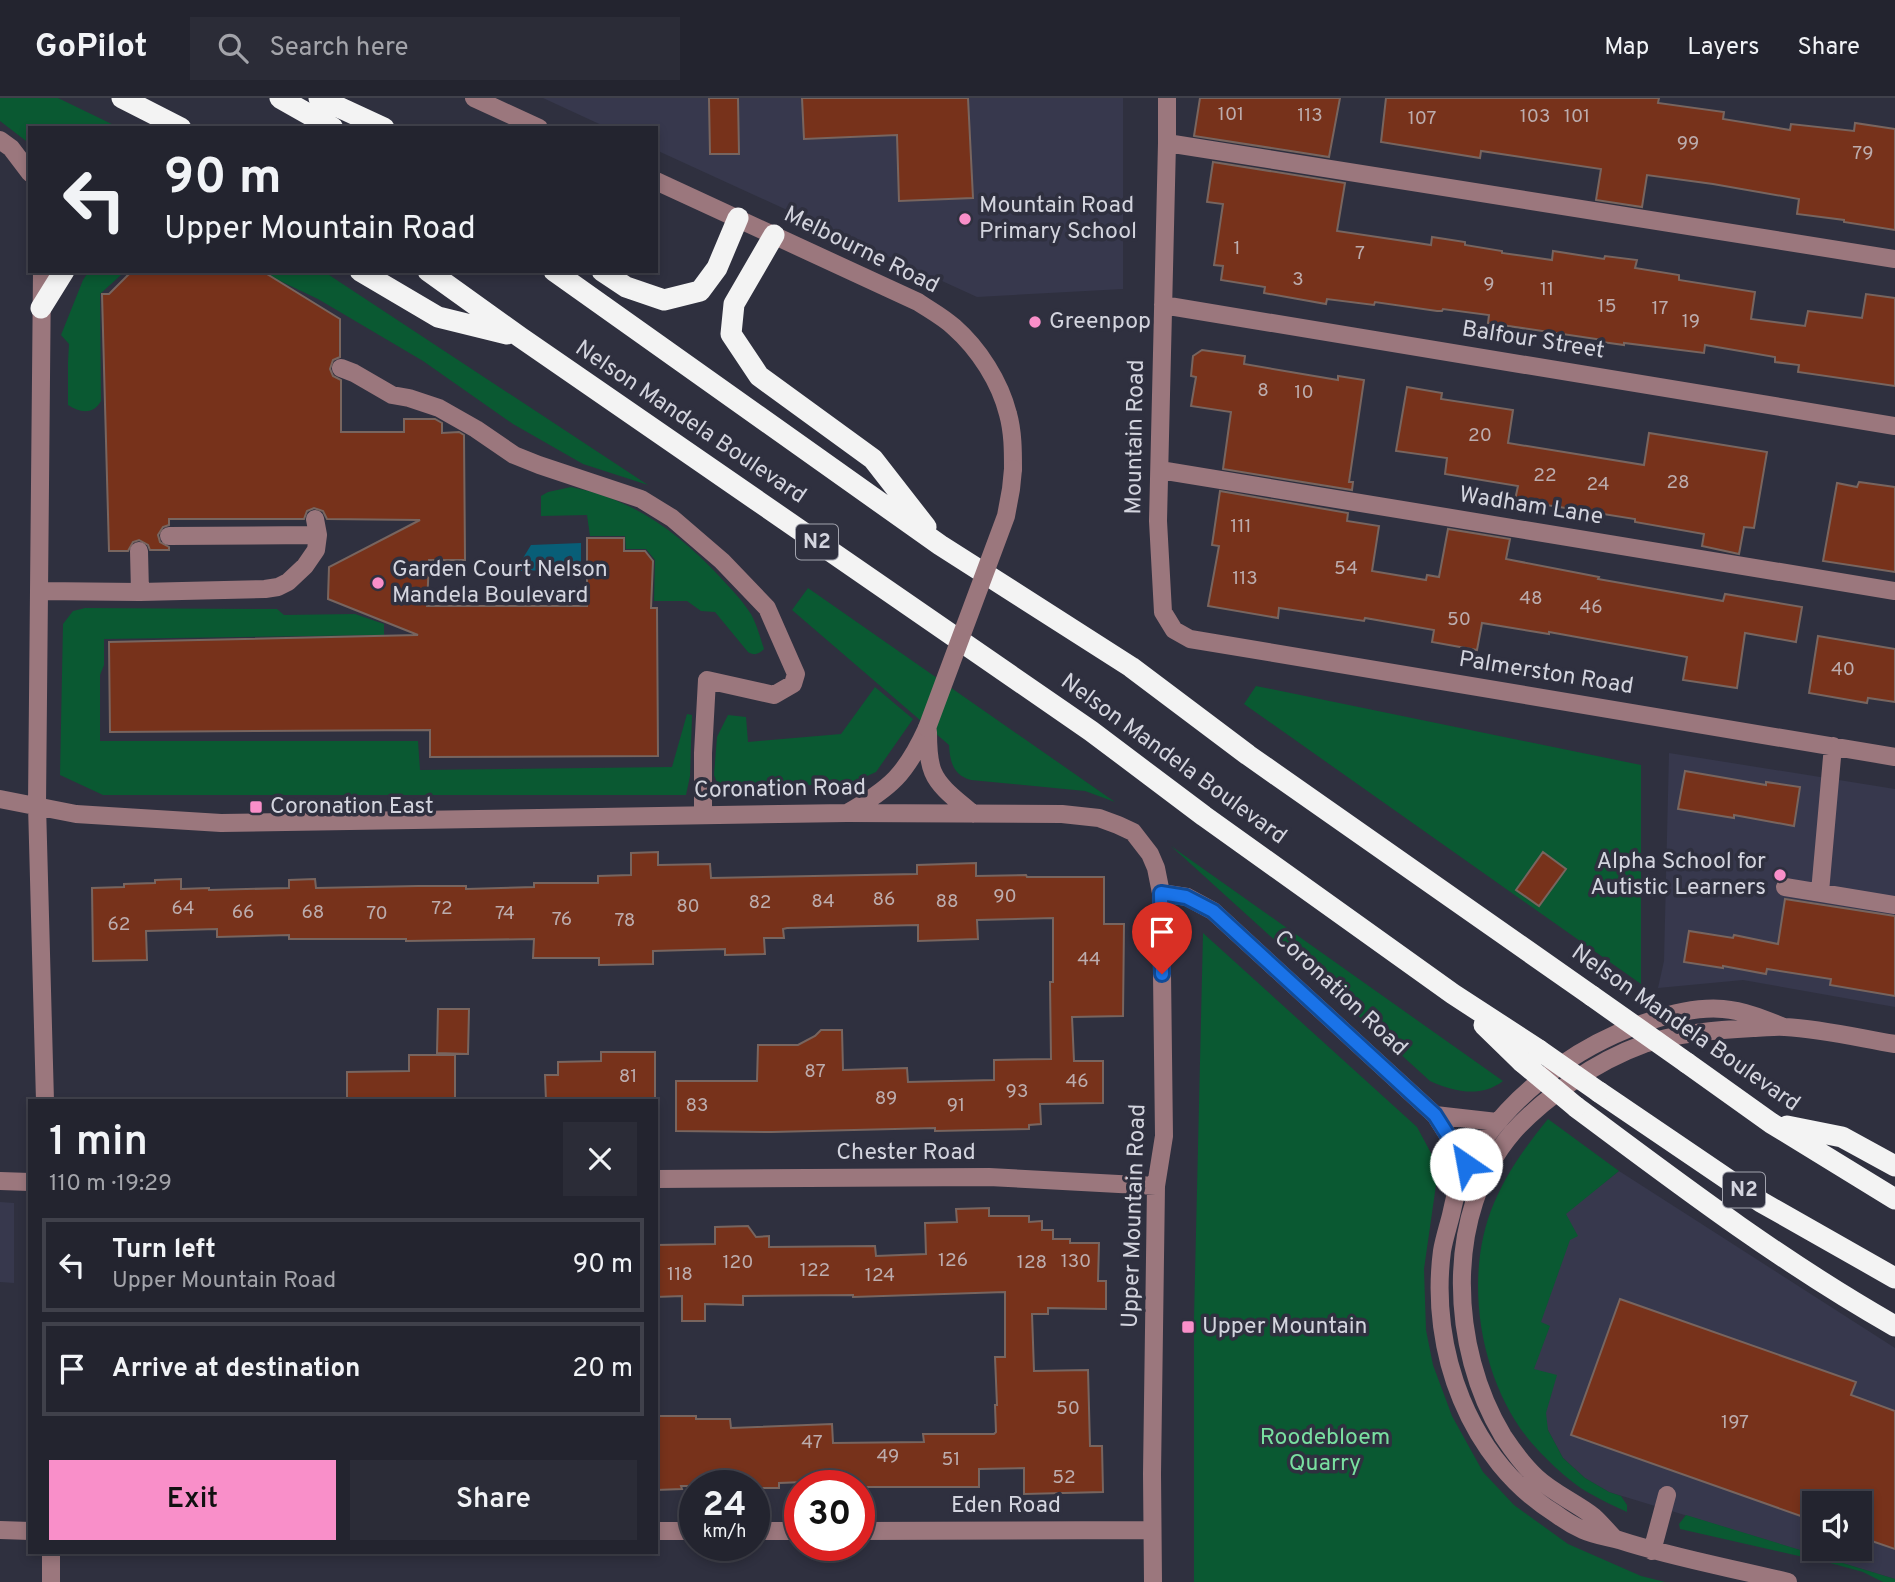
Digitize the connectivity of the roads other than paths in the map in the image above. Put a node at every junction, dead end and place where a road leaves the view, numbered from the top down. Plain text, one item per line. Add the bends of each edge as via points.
1 (122, 98) edge
2 (280, 98) edge
3 (319, 98) edge
4 (474, 98) edge
5 (1167, 98) edge
6 (177, 126) edge
7 (329, 126) edge
8 (380, 126) edge
9 (535, 126) edge
10 (0, 140) edge
11 (1167, 143) junction
12 (28, 170) edge
13 (658, 182) edge
14 (738, 218) junction
15 (775, 235) junction
16 (1895, 259) edge
17 (42, 273) edge
18 (63, 273) edge
19 (362, 273) edge
20 (431, 273) edge
21 (557, 273) edge
22 (605, 273) edge
23 (1163, 305) junction
24 (41, 308) junction
25 (520, 337) junction
26 (341, 368) dead end
27 (1895, 426) edge
28 (1160, 470) junction
29 (169, 536) dead end
30 (940, 545) junction
31 (139, 551) dead end
32 (39, 591) junction
33 (1895, 591) edge
34 (140, 592) junction
35 (1190, 639) joint
36 (927, 729) junction
37 (1833, 746) junction
38 (1895, 757) edge
39 (0, 799) edge
40 (37, 805) junction
41 (847, 813) junction
42 (973, 814) junction
43 (703, 815) junction
44 (1785, 887) dead end
45 (1820, 892) junction
46 (1161, 893) junction
47 (1895, 905) edge
48 (1784, 1027) junction
49 (1895, 1044) edge
50 (1530, 1056) junction
51 (45, 1099) edge
52 (1435, 1115) junction
53 (1497, 1122) junction
54 (1771, 1123) junction
55 (1466, 1164) junction
56 (1895, 1166) edge
57 (658, 1179) edge
58 (0, 1181) edge
59 (28, 1182) edge
60 (1156, 1186) junction
61 (1895, 1199) edge
62 (1895, 1278) edge
63 (1895, 1326) edge
64 (1667, 1495) dead end
65 (0, 1530) edge
66 (1152, 1530) junction
67 (28, 1531) edge
68 (658, 1531) edge
69 (679, 1531) edge
70 (875, 1531) edge
71 (1615, 1539) junction
72 (1652, 1551) junction
73 (51, 1554) edge
74 (51, 1582) edge
75 (1153, 1582) edge
76 (1788, 1582) edge

1 - 6 highway
2 - 7 highway
3 - 8 highway
4 - 9 street
5 - 11 street, Mountain Road
10 - 12 street
11 - 16 street
11 - 23 street, Mountain Road
13 - 14 street, Melbourne Road
14 - 15 street, Melbourne Road
14 - 22 highway via 718,268 700,292 664,300 626,287
15 - 30 highway via 734,304 731,334 759,376 873,459
15 - 36 street, Melbourne Road, bridge via 918,302 954,327 978,351 1008,413 1013,469 1006,516
17 - 24 street
18 - 24 highway
19 - 25 highway via 438,317
20 - 25 highway, Nelson Mandela Boulevard / N2
21 - 30 highway, Nelson Mandela Boulevard
23 - 27 street, Balfour Street
23 - 28 street, Mountain Road
24 - 32 street
25 - 50 highway, Nelson Mandela Boulevard / N2 via 1091,731 1453,994
26 - 43 street via 392,395 439,408 514,455 641,499 672,518 722,561 766,608 796,674 793,684 774,695 707,680
28 - 33 street, Wadham Lane
28 - 35 street, Mountain Road via 1163,612 1174,630
29 - 34 street via 316,527 316,550 305,566 278,587
30 - 54 highway, Nelson Mandela Boulevard, bridge via 1131,667 1248,755
31 - 34 street
32 - 34 street
32 - 40 street
35 - 37 street, Palmerston Road
36 - 41 street, Melbourne Road via 900,776
36 - 42 street, Melbourne Road via 933,773
37 - 38 street, Palmerston Road
37 - 45 street
39 - 40 street, Coronation Road
40 - 43 street, Coronation Road via 76,814 222,823
40 - 51 street
41 - 42 street, Coronation Road
41 - 43 street, Coronation Road
42 - 46 street, Coronation Road via 1062,814 1118,825 1133,832 1150,854
44 - 45 street
45 - 47 street
46 - 52 street, Coronation Road via 1186,897 1213,911
46 - 60 street, Upper Mountain Road via 1164,1136
48 - 49 street
48 - 53 street via 1740,1011 1671,1014 1585,1048 1550,1072
48 - 71 street via 1683,1035 1643,1044 1609,1060 1544,1101 1512,1133 1477,1197 1465,1244 1461,1295 1478,1384 1520,1460
50 - 62 highway, N2, bridge via 1599,1092 1761,1202
50 - 63 highway, bridge via 1576,1107 1726,1219
52 - 53 street
52 - 55 street, Coronation Road
53 - 55 street
54 - 56 highway via 1842,1137
54 - 61 highway, Nelson Mandela Boulevard
55 - 71 street via 1443,1249 1440,1278 1447,1357 1458,1390 1481,1437 1515,1481 1553,1513 1583,1530
57 - 60 street, Chester Road via 989,1177
58 - 59 street
60 - 66 street, Upper Mountain Road
64 - 72 street
65 - 67 street
66 - 70 street, Eden Road
66 - 75 street, Upper Mountain Road
68 - 69 street
71 - 72 street
72 - 76 street
73 - 74 street

